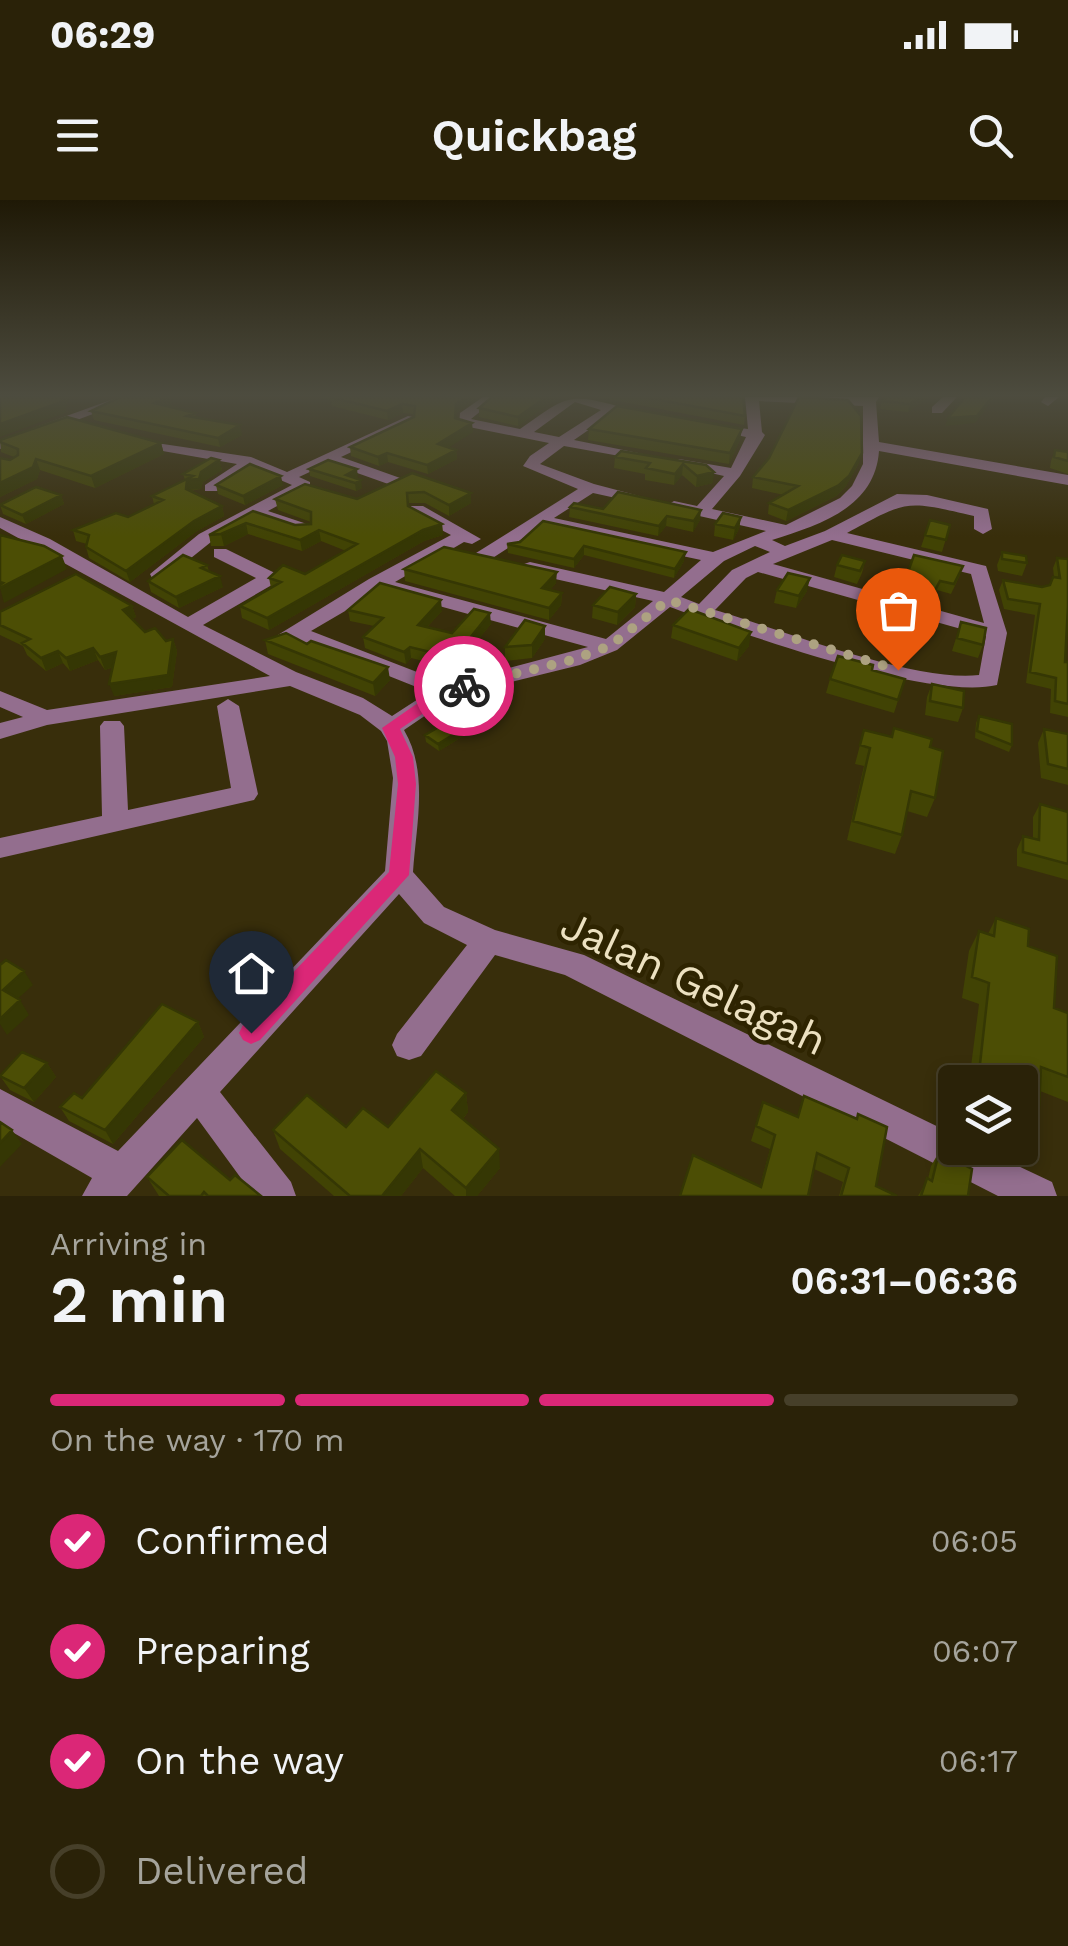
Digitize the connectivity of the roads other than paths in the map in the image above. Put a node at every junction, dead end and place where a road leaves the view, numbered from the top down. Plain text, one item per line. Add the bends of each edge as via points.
1 (147, 443) edge
2 (359, 443) edge
3 (560, 443) edge
4 (563, 443) edge
5 (753, 443) edge
6 (872, 445) joint
7 (345, 450) junction
8 (328, 458) junction
9 (251, 462) junction
10 (391, 464) edge
11 (735, 472) junction
12 (297, 480) junction
13 (1068, 480) edge
14 (590, 488) junction
15 (328, 493) edge
16 (372, 495) edge
17 (224, 503) junction
18 (417, 510) edge
19 (702, 511) junction
20 (1, 512) edge
21 (538, 520) junction
22 (982, 521) dead end
23 (304, 529) edge
24 (783, 530) junction
25 (832, 534) junction
26 (464, 536) junction
27 (758, 540) junction
28 (439, 547) junction
29 (786, 552) junction
30 (220, 553) dead end
31 (488, 553) junction
32 (716, 558) junction
33 (756, 564) junction
34 (90, 568) junction
35 (376, 583) junction
36 (59, 584) edge
37 (132, 593) junction
38 (668, 600) junction
39 (702, 612) junction
40 (190, 624) junction
41 (997, 633) junction
42 (566, 635) junction
43 (610, 646) junction
44 (536, 668) junction
45 (293, 679) junction
46 (446, 690) junction
47 (0, 698) edge
48 (228, 706) dead end
49 (45, 718) junction
50 (112, 726) dead end
51 (391, 728) junction
52 (0, 731) edge
53 (114, 823) junction
54 (0, 848) edge
55 (399, 875) junction
56 (488, 941) junction
57 (409, 1044) dead end
58 (197, 1090) junction
59 (0, 1106) edge
60 (112, 1185) edge
61 (994, 1185) edge
62 (277, 1196) edge
63 (1038, 1196) edge

1 - 9 street
2 - 7 street
3 - 14 street via 535,459 533,468
4 - 11 street
5 - 11 street
6 - 13 street
6 - 24 street via 860,487 840,505
7 - 8 street
7 - 10 street
8 - 12 street
8 - 16 street via 402,480
9 - 12 street
9 - 17 street
11 - 19 street
12 - 15 street
12 - 17 street
14 - 19 street
14 - 21 street
17 - 23 street
17 - 37 street via 205,538
18 - 26 street
19 - 24 street
20 - 34 street
21 - 31 street
21 - 32 street
22 - 25 street via 928,500 896,499
24 - 27 street
25 - 29 street
25 - 41 street via 973,566 987,577
26 - 28 street
26 - 31 street
27 - 29 street
27 - 32 street
28 - 31 street
28 - 35 street
29 - 33 street
30 - 40 street via 270,578
31 - 38 street
32 - 38 street
33 - 39 street
33 - 41 street
34 - 36 street
34 - 37 street
35 - 42 street
35 - 46 street via 286,636
37 - 40 street
38 - 39 street
38 - 43 street
39 - 41 street via 958,684 990,680
40 - 45 street
42 - 43 street
42 - 44 street
43 - 44 street
44 - 46 street
45 - 49 street
45 - 51 street via 372,712
46 - 51 street
47 - 49 street
48 - 53 street via 245,794
49 - 52 street
50 - 53 street
51 - 55 street via 404,757
53 - 54 street
55 - 56 street, Jalan Gelagah via 434,914
55 - 58 street
56 - 57 street
56 - 61 street, Jalan Gelagah via 573,964
58 - 60 street
58 - 62 street
59 - 60 street
61 - 63 street, Jalan Gelagah

